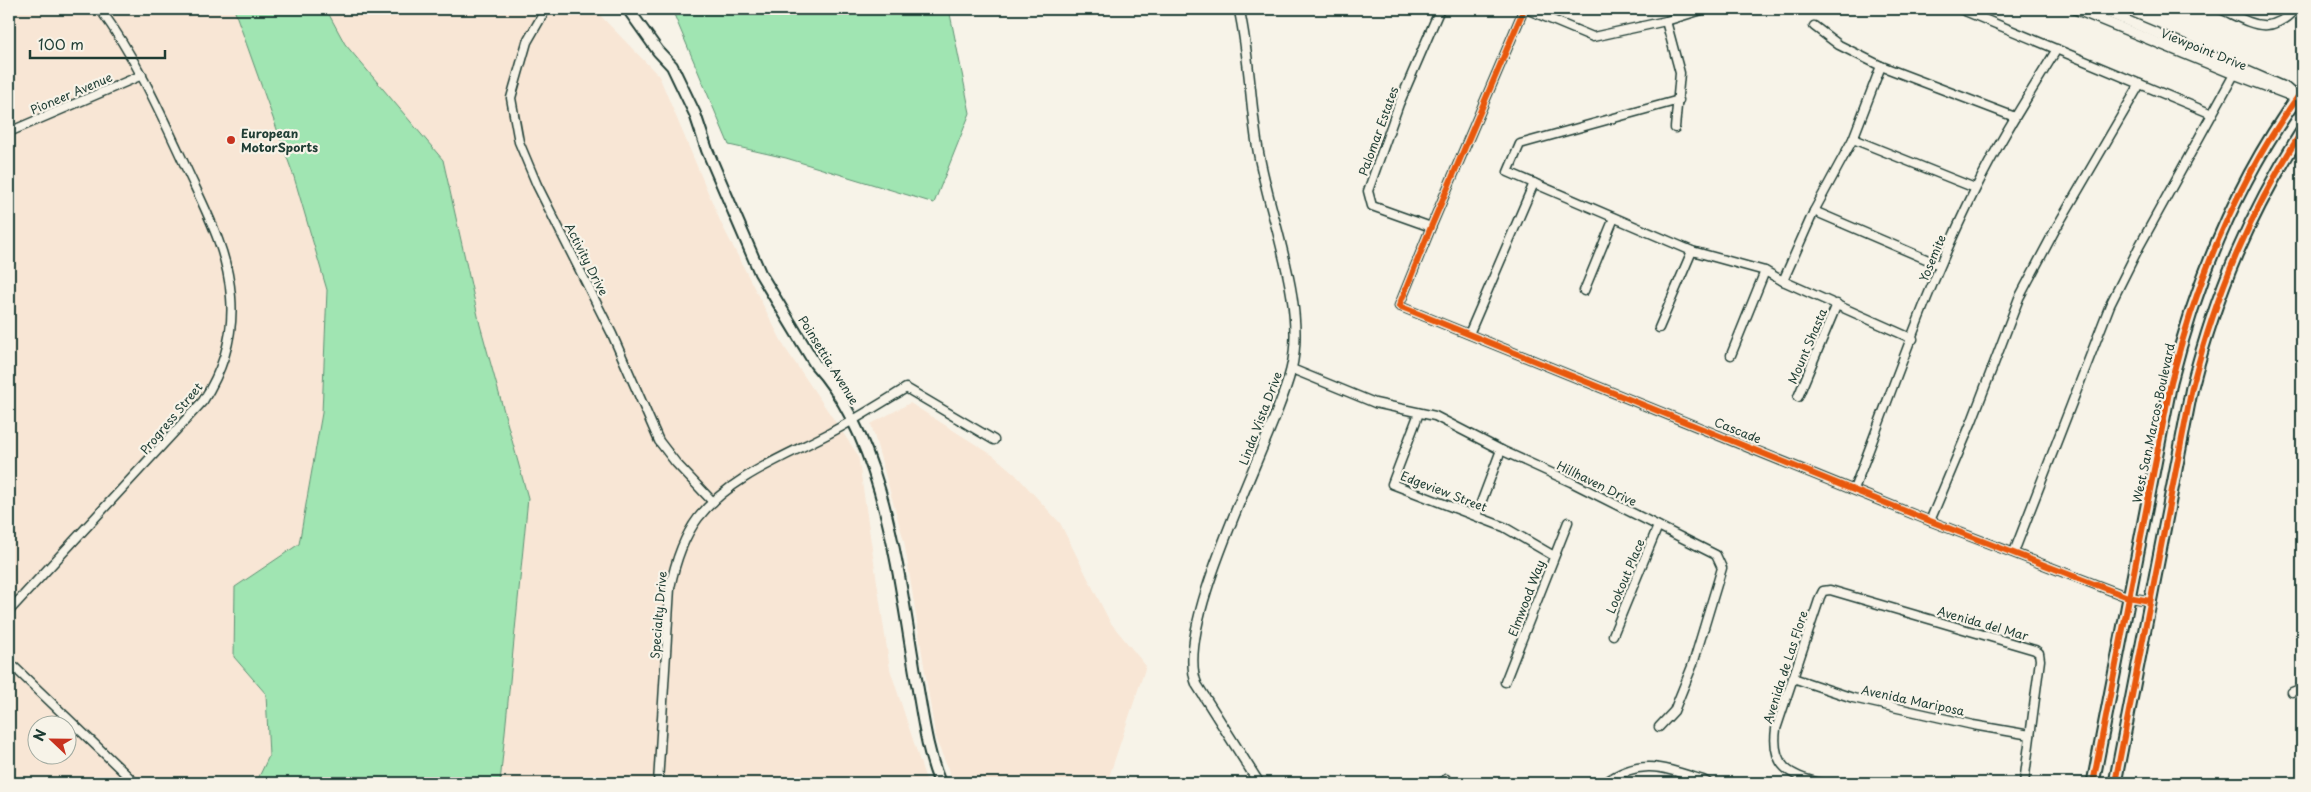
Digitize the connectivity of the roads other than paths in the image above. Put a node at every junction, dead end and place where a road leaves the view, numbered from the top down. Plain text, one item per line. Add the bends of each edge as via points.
1 (100, 9) edge
2 (546, 9) edge
3 (628, 9) edge
4 (635, 9) edge
5 (1239, 9) edge
6 (1440, 9) edge
7 (1525, 9) edge
8 (1705, 9) edge
9 (1960, 9) edge
10 (2075, 9) edge
11 (2099, 9) edge
12 (2220, 9) edge
13 (2295, 9) edge
14 (637, 20) junction
15 (1666, 21) junction
16 (1814, 26) dead end
17 (2057, 49) junction
18 (1881, 66) junction
19 (2236, 71) junction
20 (142, 75) junction
21 (2140, 84) junction
22 (2301, 96) edge
23 (1679, 100) junction
24 (2212, 114) junction
25 (2015, 117) junction
26 (1676, 128) dead end
27 (2302, 131) edge
28 (9, 132) edge
29 (1853, 139) junction
30 (1534, 183) junction
31 (1975, 188) junction
32 (1814, 211) junction
33 (1614, 218) junction
34 (1431, 227) junction
35 (1692, 252) junction
36 (1940, 265) junction
37 (1765, 270) junction
38 (1783, 281) junction
39 (1584, 291) dead end
40 (1837, 304) junction
41 (1659, 328) dead end
42 (1470, 334) junction
43 (1913, 338) junction
44 (1731, 355) dead end
45 (1292, 369) junction
46 (1798, 397) dead end
47 (1419, 413) junction
48 (852, 421) junction
49 (994, 440) dead end
50 (1501, 450) junction
51 (1854, 489) junction
52 (713, 502) junction
53 (1476, 516) junction
54 (1930, 521) junction
55 (1568, 522) dead end
56 (1658, 526) junction
57 (2014, 552) junction
58 (1554, 556) junction
59 (1823, 592) joint
60 (2128, 597) junction
61 (2150, 601) junction
62 (9, 611) edge
63 (1613, 634) dead end
64 (9, 662) edge
65 (1793, 678) junction
66 (1505, 682) dead end
67 (2302, 688) edge
68 (2292, 692) dead end
69 (1659, 727) dead end
70 (2030, 735) junction
71 (135, 783) edge
72 (658, 783) edge
73 (940, 783) edge
74 (1259, 783) edge
75 (1606, 783) edge
76 (1708, 783) edge
77 (1821, 783) edge
78 (2024, 783) edge
79 (2093, 783) edge
80 (2115, 783) edge

1 - 20 street, Progress Street
2 - 52 street, Activity Drive via 529,37 511,98 518,142 612,334 659,441
3 - 14 main road, Poinsettia Avenue
4 - 14 main road
5 - 45 street, Linda Vista Drive via 1246,36 1257,145 1292,299 1295,327
6 - 34 street, Palomar Estates via 1399,104 1368,191 1372,206
7 - 15 street via 1593,37
7 - 34 street
8 - 15 street
9 - 17 street
10 - 19 street, Viewpoint Drive
11 - 19 street, Viewpoint Drive
12 - 13 street via 2256,24 2270,26
14 - 48 main road, Poinsettia Avenue via 672,66 760,273
15 - 23 street via 1680,73
16 - 18 street via 1839,45
17 - 21 street
17 - 25 street, Yosemite
18 - 25 street
18 - 29 street
19 - 22 street, Viewpoint Drive
19 - 24 street
20 - 28 street, Pioneer Avenue
20 - 62 street, Progress Street via 218,237 228,268 231,329 224,360 202,402
21 - 24 street
21 - 54 street via 2018,298
22 - 60 main road, West San Marcos Boulevard via 2252,170 2229,215 2182,337
23 - 26 street
23 - 30 street via 1520,144 1508,172
24 - 57 street via 2110,305
25 - 31 street, Yosemite
27 - 61 main road via 2248,224 2203,344
29 - 31 street
29 - 32 street
30 - 33 street
30 - 42 street
31 - 36 street, Yosemite
32 - 36 street
32 - 38 street
33 - 35 street
33 - 39 street
34 - 42 street, Cascade via 1399,306
35 - 37 street
35 - 41 street
36 - 43 street, Yosemite
37 - 38 street
37 - 44 street
38 - 40 street
40 - 43 street
40 - 46 street, Mount Shasta
42 - 51 street, Cascade
43 - 51 street, Yosemite
45 - 47 street, Hillhaven Drive via 1375,403
45 - 74 street, Linda Vista Drive via 1270,432 1210,578 1197,627 1192,663 1197,685
47 - 50 street, Hillhaven Drive via 1434,416
47 - 53 street, Edgeview Street via 1392,484
48 - 49 street, Specialty Drive via 906,388
48 - 52 street, Specialty Drive via 744,478
48 - 73 main road, Poinsettia Avenue via 871,466 888,523 926,739
50 - 53 street
50 - 56 street, Hillhaven Drive
51 - 54 street, Cascade
52 - 72 street, Specialty Drive via 684,541 674,566
53 - 58 street, Edgeview Street via 1504,527
54 - 57 street, Cascade
55 - 58 street, Elmwood Way
56 - 63 street, Lookout Place
56 - 69 street, Hillhaven Drive via 1716,556 1722,568 1693,664 1674,711
57 - 60 street, Cascade
58 - 66 street, Elmwood Way
59 - 65 street, Avenida de Las Flore
59 - 70 street, Avenida del Mar via 1830,590 2035,650 2040,660
60 - 61 street, Cascade
60 - 79 main road, West San Marcos Boulevard
61 - 80 main road
64 - 71 street
65 - 70 street, Avenida Mariposa via 1853,698
65 - 77 street, Avenida de Las Flore via 1776,729 1775,753 1791,774
67 - 68 street
70 - 78 street, Avenida del Mar
75 - 76 street via 1630,769 1653,766

